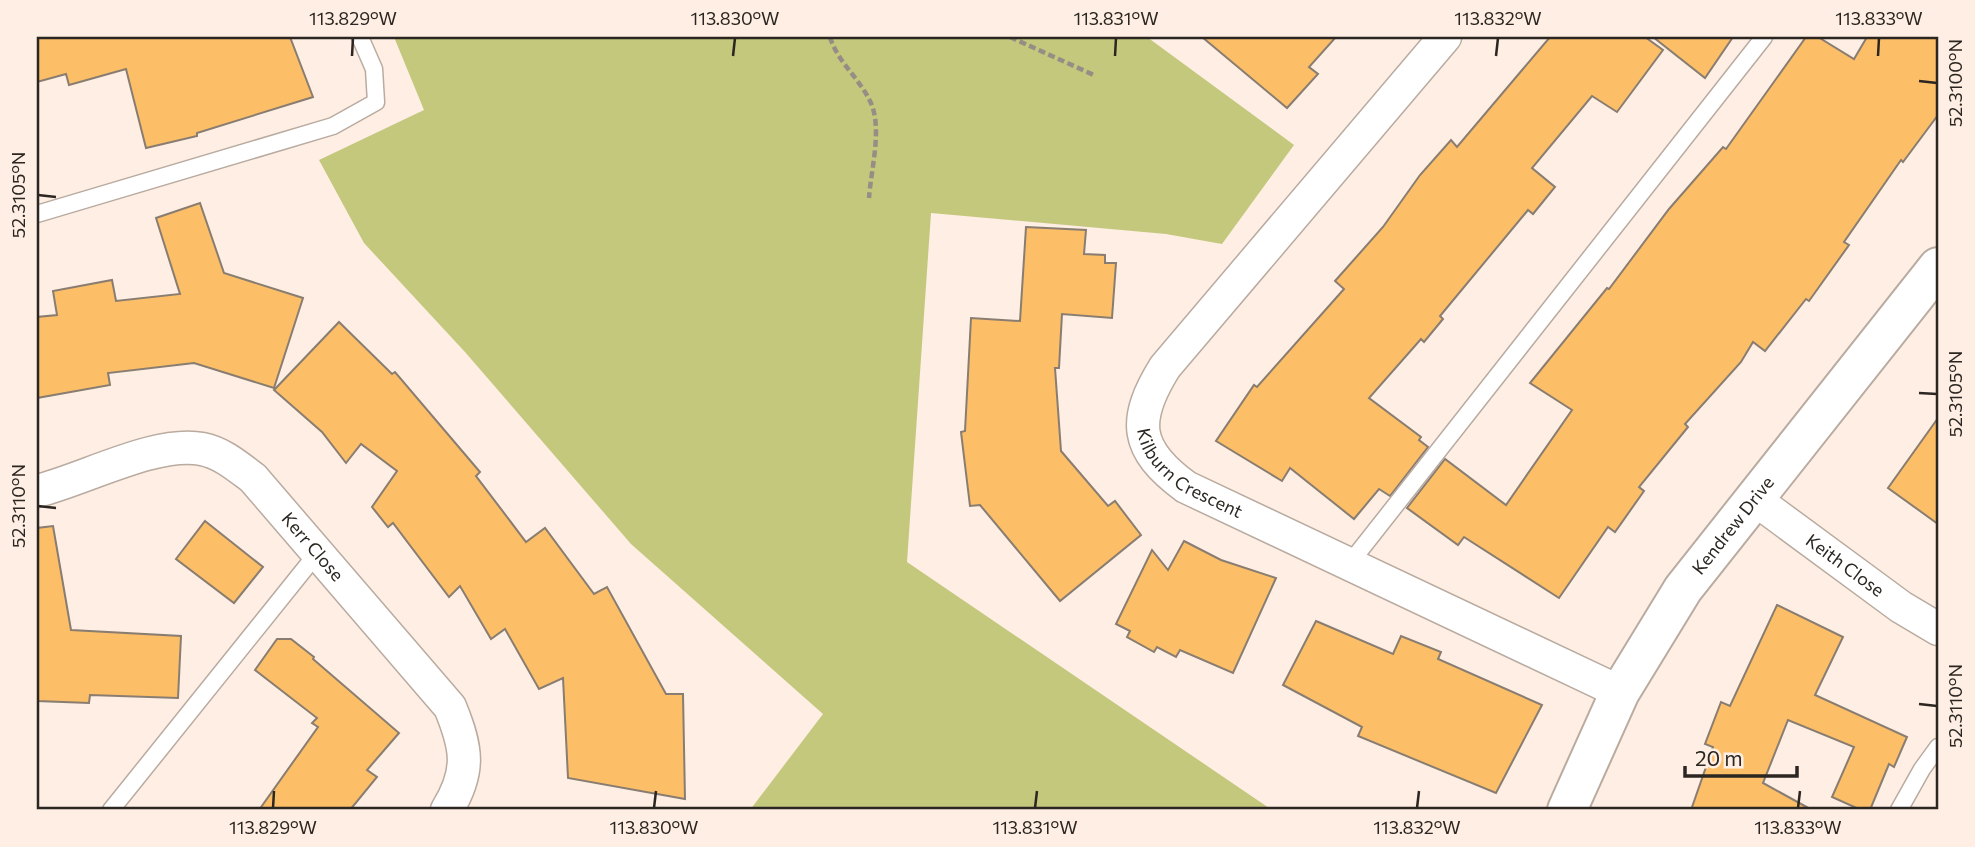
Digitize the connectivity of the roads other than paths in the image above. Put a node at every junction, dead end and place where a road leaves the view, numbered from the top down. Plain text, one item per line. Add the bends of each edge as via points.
1 (360, 37) edge
2 (1445, 37) edge
3 (1764, 37) edge
4 (37, 214) edge
5 (1938, 267) edge
6 (37, 491) edge
7 (1753, 498) junction
8 (319, 551) junction
9 (1350, 563) junction
10 (1938, 629) edge
11 (1620, 692) junction
12 (1938, 747) edge
13 (111, 810) edge
14 (447, 810) edge
15 (1567, 810) edge
16 (1899, 810) edge

1 - 4 lane via 373,69 376,102 333,126
2 - 9 street, Kilburn Crescent via 1165,367 1142,412 1142,435 1151,454 1186,487
3 - 9 lane
5 - 7 street, Kendrew Drive
6 - 8 street, Kerr Close via 142,456 201,449 225,457 253,478
7 - 10 street, Keith Close
7 - 11 street, Kendrew Drive via 1683,589
8 - 13 lane
8 - 14 street, Kerr Close via 450,708 462,737 466,766
9 - 11 street, Kilburn Crescent
11 - 15 street, Kendrew Drive
12 - 16 lane

